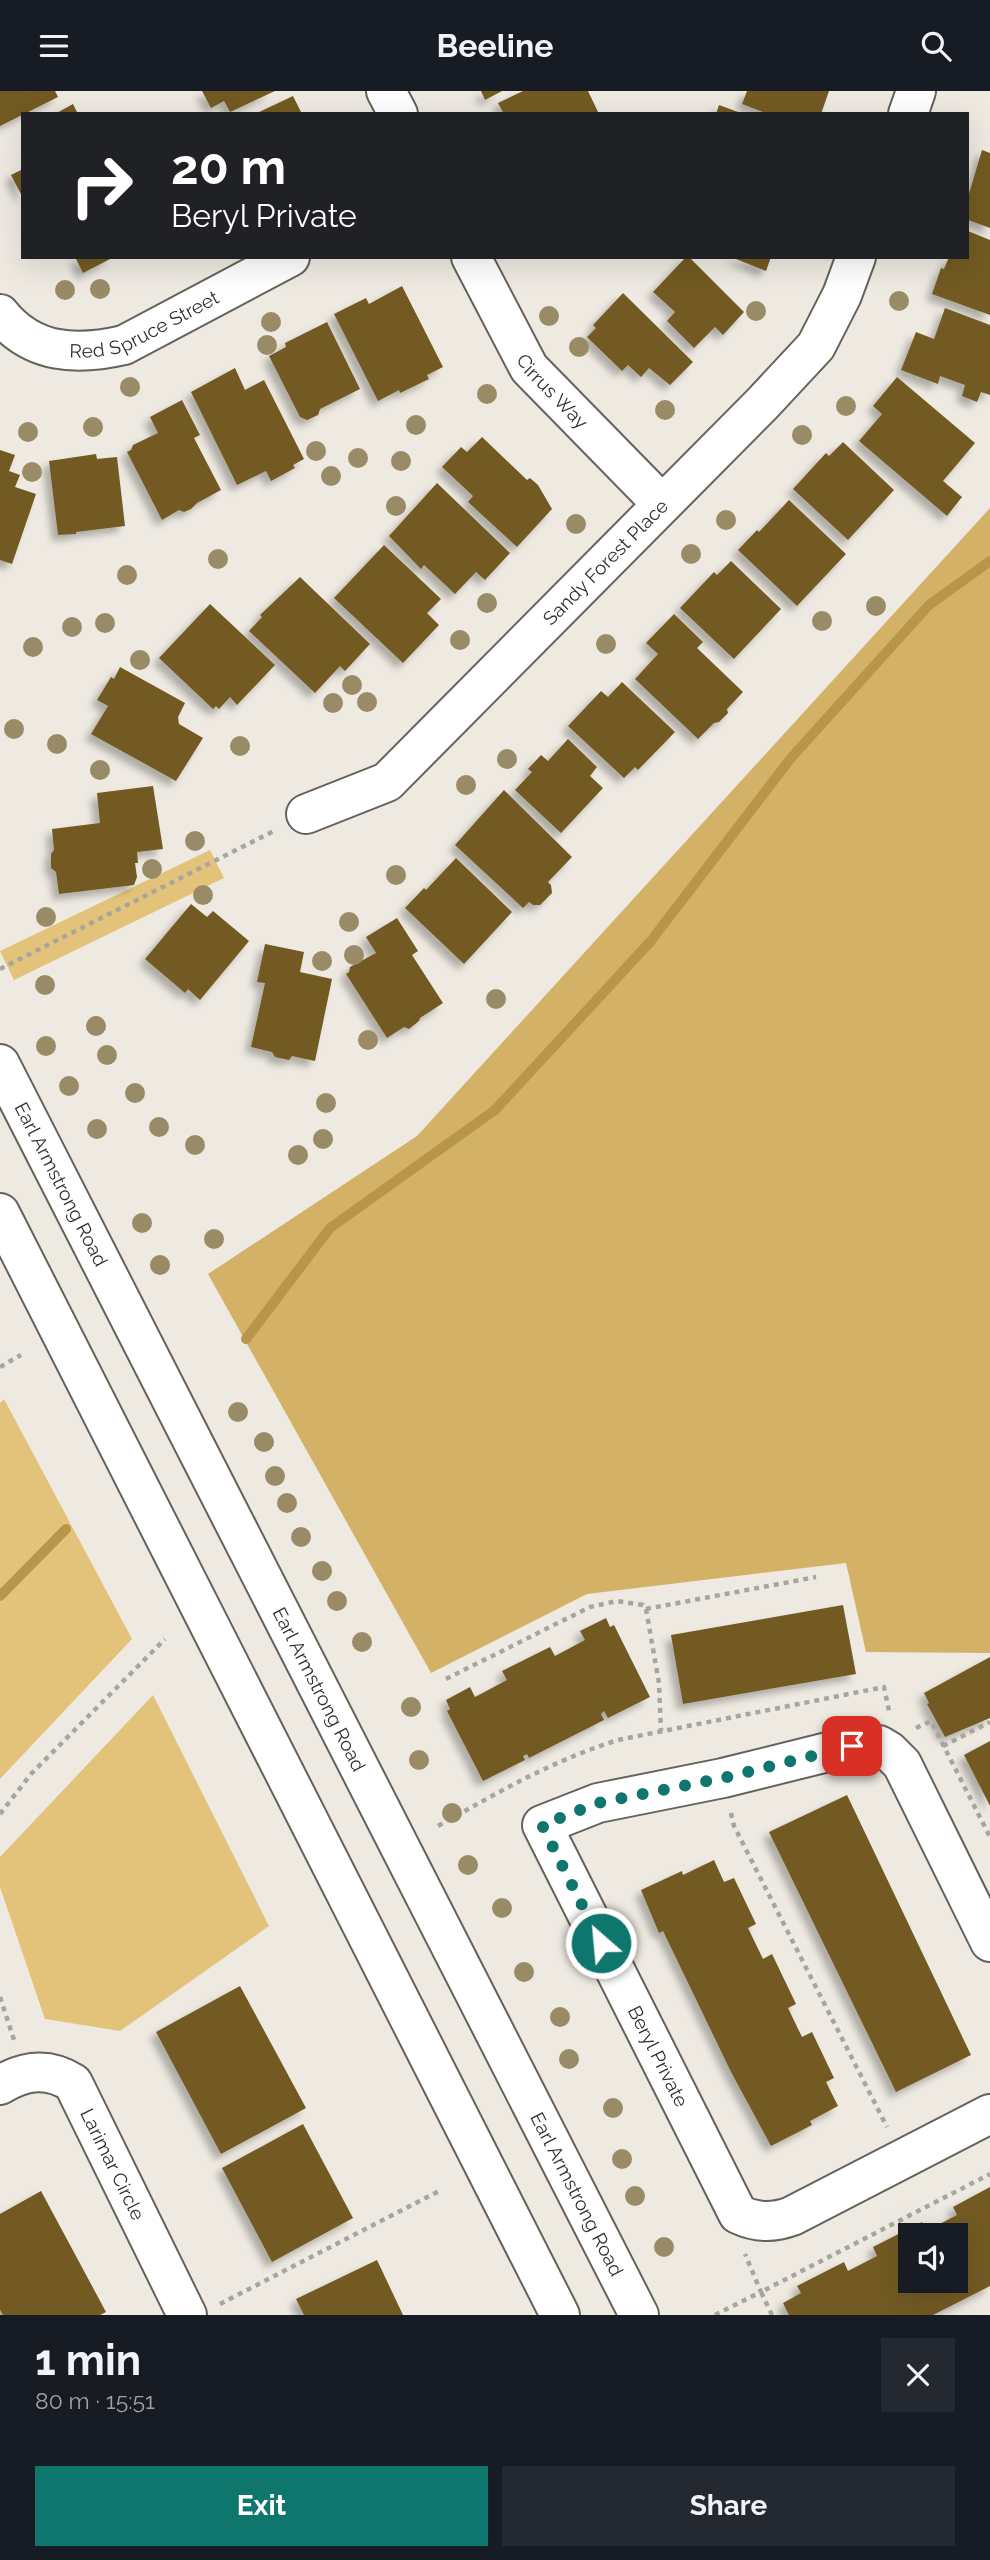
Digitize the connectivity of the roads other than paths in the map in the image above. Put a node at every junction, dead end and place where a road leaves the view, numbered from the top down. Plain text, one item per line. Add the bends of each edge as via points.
1 (386, 91) edge
2 (916, 91) edge
3 (397, 112) edge
4 (909, 112) edge
5 (286, 259) edge
6 (472, 259) edge
7 (855, 259) edge
8 (0, 314) edge
9 (662, 504) junction
10 (306, 814) road end
11 (0, 1064) edge
12 (0, 1213) edge
13 (990, 1942) edge
14 (0, 2085) edge
15 (990, 2114) edge
16 (199, 2312) edge
17 (560, 2315) edge
18 (639, 2315) edge

1 - 3 street
2 - 4 street
5 - 8 street, Red Spruce Street via 124,345 100,351 51,349 29,340
6 - 9 street, Cirrus Way via 528,368
7 - 9 street, Sandy Forest Place via 816,346
9 - 10 street, Sandy Forest Place via 387,782
11 - 18 street, Earl Armstrong Road
12 - 17 street
13 - 15 street, Beryl Private via 902,1764 878,1745 852,1746 598,1803 542,1825 734,2210 760,2221 792,2217
14 - 16 street, Larimar Circle via 22,2075 50,2072 73,2083

